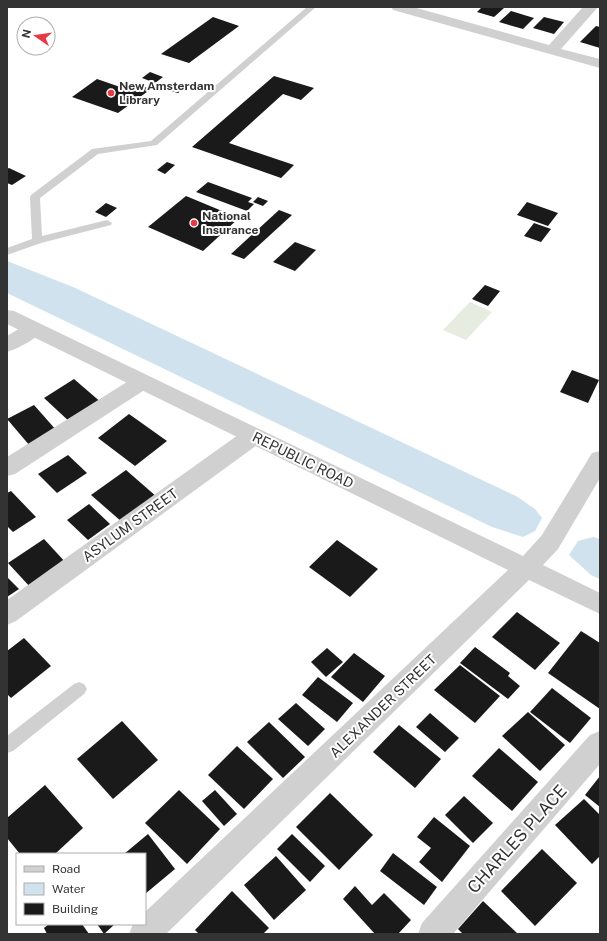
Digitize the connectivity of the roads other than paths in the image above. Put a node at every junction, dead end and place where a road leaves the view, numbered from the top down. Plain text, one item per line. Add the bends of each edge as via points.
1 (312, 7) edge
2 (398, 7) edge
3 (591, 7) edge
4 (551, 51) junction
5 (600, 64) edge
6 (108, 223) dead end
7 (37, 241) junction
8 (7, 252) edge
9 (7, 316) edge
10 (34, 329) junction
11 (7, 345) edge
12 (142, 382) junction
13 (253, 436) junction
14 (600, 459) edge
15 (7, 468) edge
16 (526, 568) junction
17 (600, 604) edge
18 (7, 614) edge
19 (79, 688) dead end
20 (600, 744) edge
21 (7, 746) edge
22 (144, 934) edge
23 (433, 934) edge

1 - 7 lane via 154,143 95,151 35,197
2 - 4 street
3 - 4 street
4 - 5 street
6 - 7 lane
7 - 8 lane
9 - 10 street, REPUBLIC ROAD
10 - 11 street
10 - 12 street, REPUBLIC ROAD
12 - 13 street, REPUBLIC ROAD
12 - 15 street
13 - 16 street, REPUBLIC ROAD
13 - 18 street, ASYLUM STREET
14 - 16 street, ALEXANDER STREET via 550,542
16 - 17 street, REPUBLIC ROAD
16 - 22 street, ALEXANDER STREET
19 - 21 lane
20 - 23 street, CHARLES PLACE

